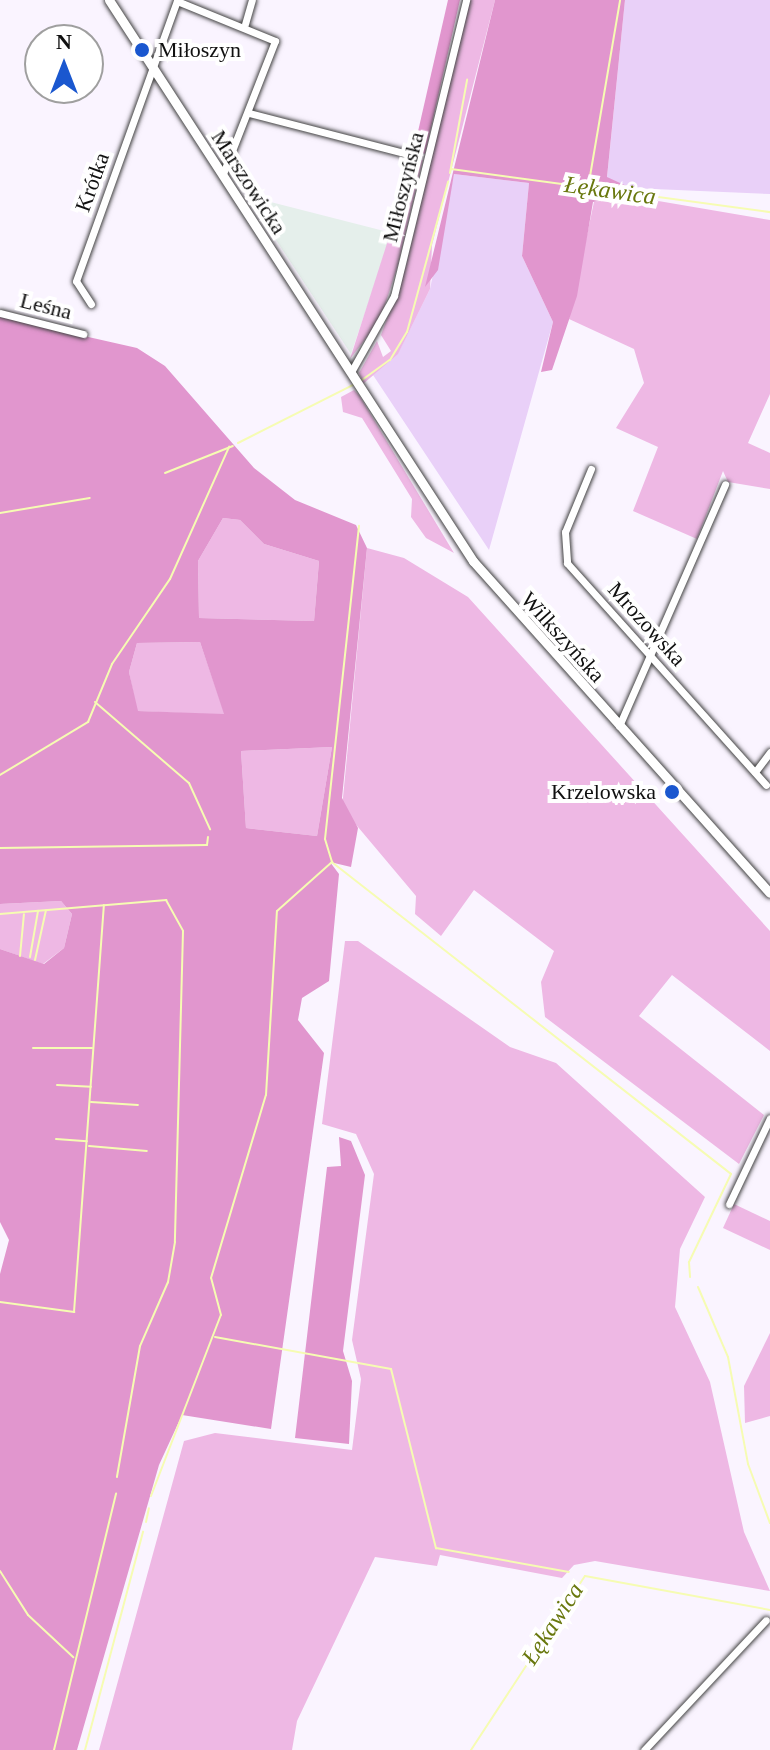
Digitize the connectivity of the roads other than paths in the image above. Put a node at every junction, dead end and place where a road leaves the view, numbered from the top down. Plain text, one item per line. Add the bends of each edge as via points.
1 (109, 0) edge
2 (252, 0) edge
3 (466, 0) edge
4 (198, 4) edge
5 (245, 24) junction
6 (152, 66) junction
7 (249, 113) junction
8 (411, 155) dead end
9 (223, 174) junction
10 (91, 304) dead end
11 (0, 313) edge
12 (83, 334) dead end
13 (351, 372) junction
14 (358, 384) joint
15 (591, 469) dead end
16 (725, 484) dead end
17 (652, 656) junction
18 (619, 726) junction
19 (770, 752) edge
20 (755, 772) junction
21 (766, 785) dead end
22 (770, 893) edge
23 (770, 1118) edge
24 (729, 1204) dead end
25 (766, 1620) dead end
26 (644, 1750) edge

1 - 6 street, Marszowicka
2 - 5 street
3 - 13 street, Miłoszyńska via 394,296
4 - 5 street
4 - 6 street via 177,1
5 - 7 street via 275,41
6 - 9 street, Marszowicka
6 - 10 street, Krótka via 76,281
7 - 8 street
7 - 9 street
9 - 13 street, Marszowicka
11 - 12 street, Leśna
13 - 14 street, Marszowicka
14 - 18 street, Wilkszyńska via 494,589
15 - 17 street, Mrozowska via 565,532 565,557
16 - 17 street
17 - 18 street
17 - 20 street, Mrozowska
18 - 22 street, Wilkszyńska
19 - 20 street
20 - 21 street, Mrozowska
23 - 24 street
25 - 26 street

